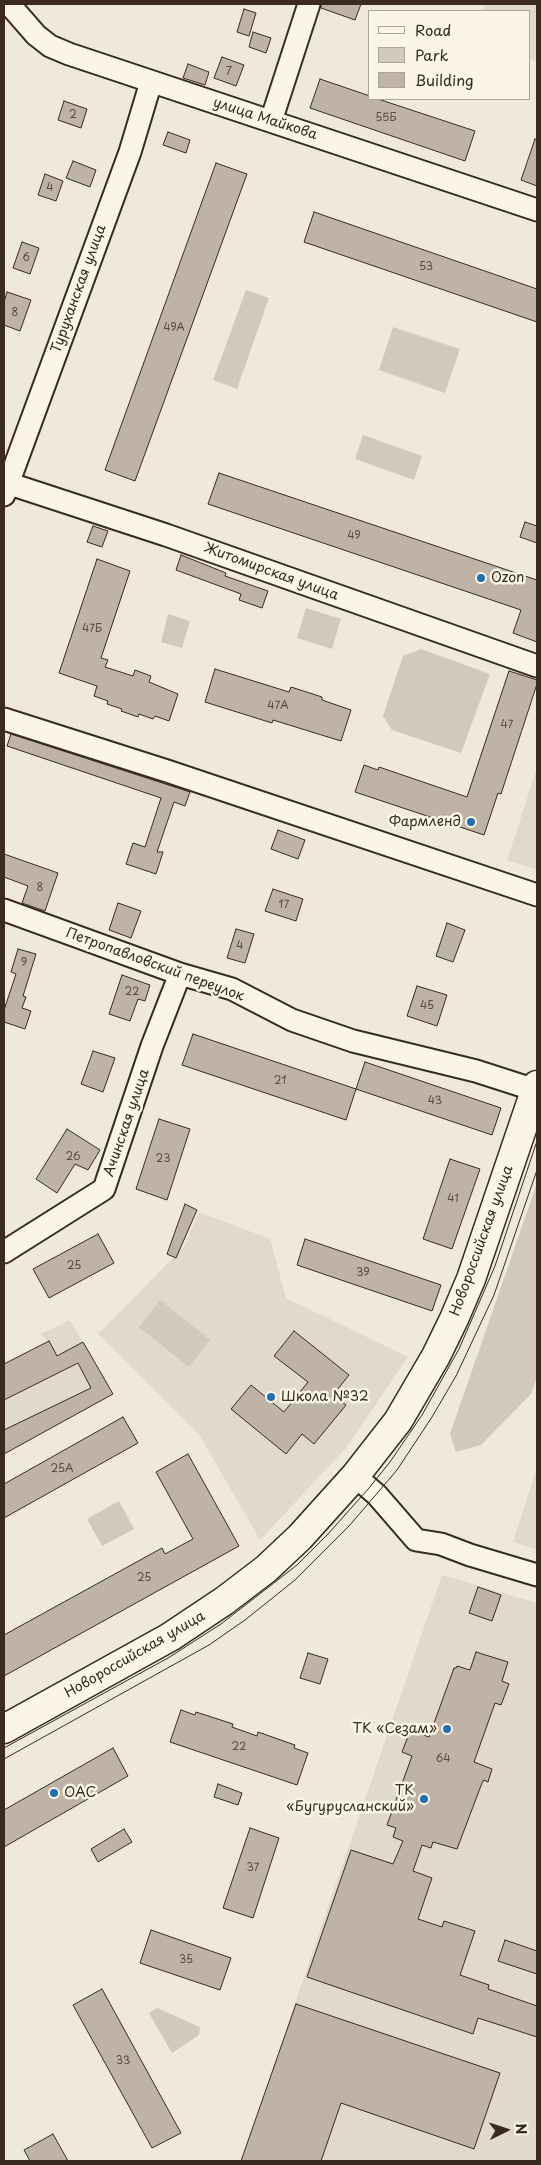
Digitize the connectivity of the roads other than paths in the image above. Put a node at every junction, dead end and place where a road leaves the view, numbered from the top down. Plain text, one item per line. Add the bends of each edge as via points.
1 (9, 4) edge
2 (309, 4) edge
3 (151, 82) junction
4 (271, 121) junction
5 (537, 210) edge
6 (5, 487) edge
7 (537, 666) edge
8 (4, 719) edge
9 (537, 895) edge
10 (4, 910) edge
11 (180, 974) junction
12 (536, 1088) edge
13 (4, 1252) edge
14 (356, 1476) junction
15 (537, 1575) edge
16 (4, 1729) edge

1 - 3 street, улица Майкова via 50,46
2 - 4 street
3 - 4 street, улица Майкова
3 - 6 street, Туруханская улица via 130,152
4 - 5 street, улица Майкова
6 - 7 street, Житомирская улица via 166,535
8 - 9 street
10 - 11 street, Петропавловский переулок
11 - 12 street, Петропавловский переулок via 232,990 292,1020 353,1041
11 - 13 street, Ачинская улица via 104,1189
12 - 14 main road, Новороссийская улица via 471,1279 454,1319 398,1421
14 - 15 street via 416,1540 441,1544
14 - 16 main road, Новороссийская улица via 300,1537 266,1569 224,1601 170,1637

